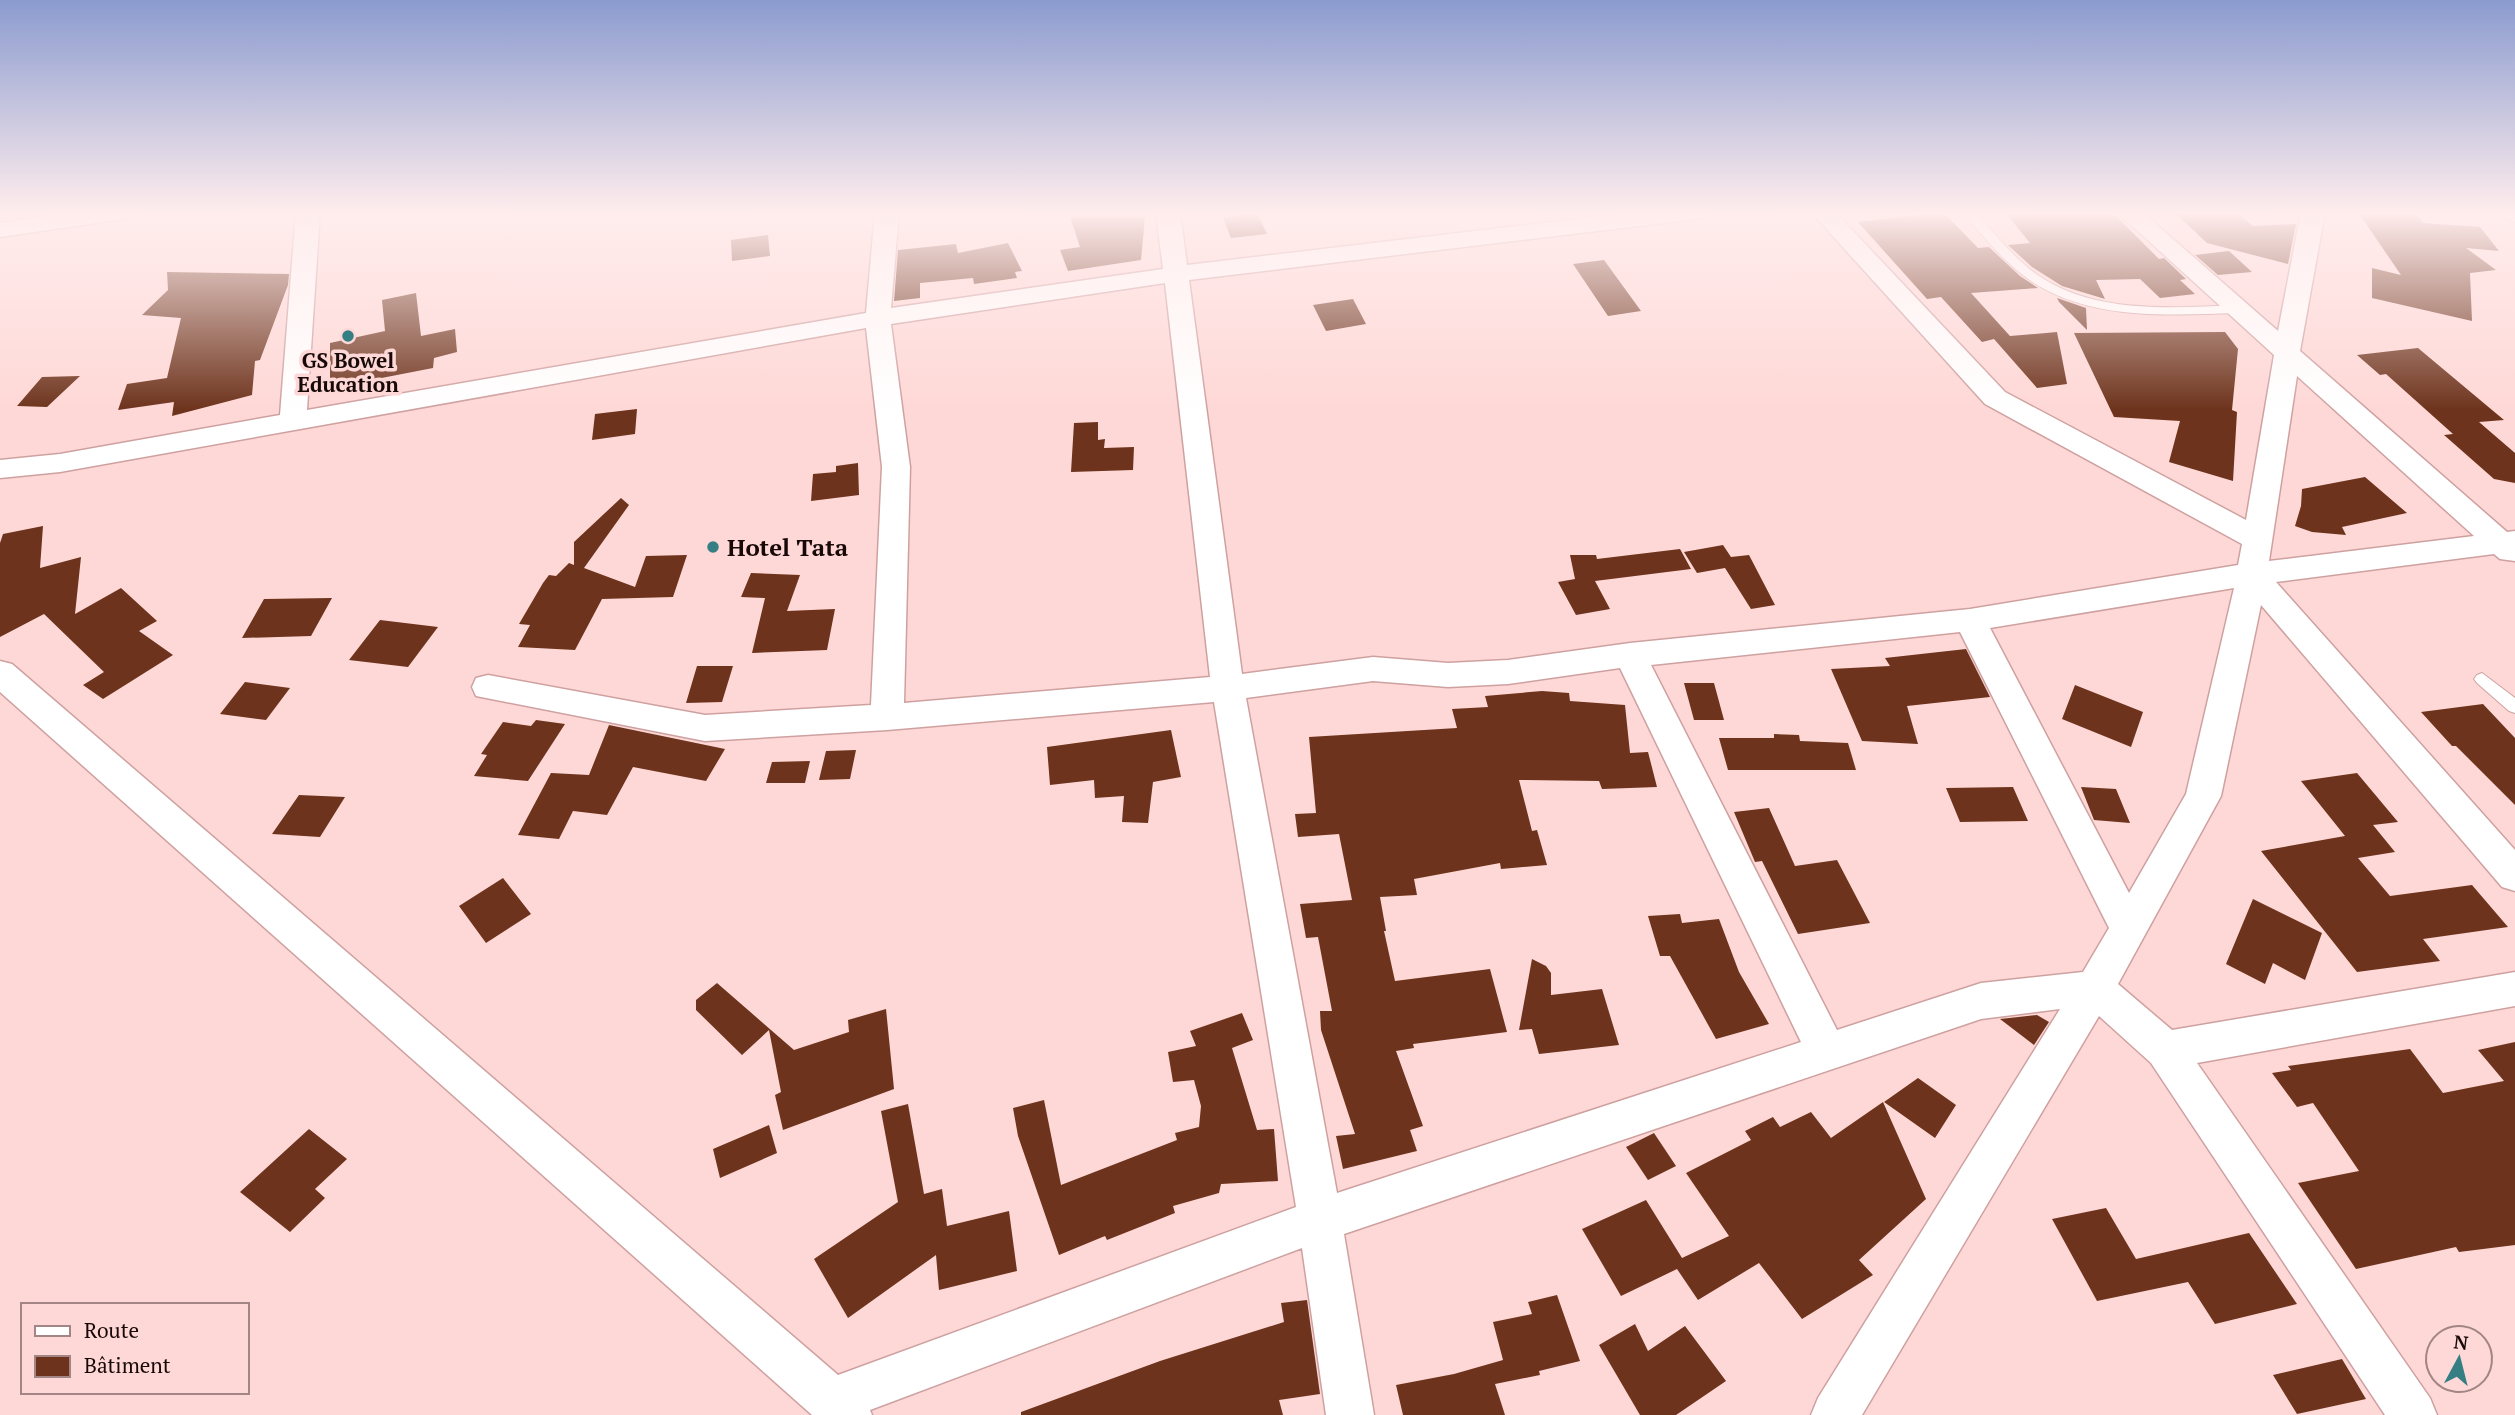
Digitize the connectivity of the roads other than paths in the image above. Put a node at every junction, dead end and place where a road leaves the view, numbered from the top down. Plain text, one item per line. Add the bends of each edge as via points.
1 (303, 278) edge
2 (881, 278) edge
3 (1149, 278) edge
4 (1177, 278) edge
5 (1883, 278) edge
6 (2034, 278) edge
7 (2202, 278) edge
8 (2301, 278) edge
9 (2237, 309) junction
10 (878, 318) junction
11 (2287, 353) junction
12 (293, 421) junction
13 (0, 469) edge
14 (2255, 538) junction
15 (2510, 546) edge
16 (2252, 574) junction
17 (1970, 620) junction
18 (1630, 655) junction
19 (0, 673) edge
20 (2482, 679) dead end
21 (488, 687) dead end
22 (1228, 688) junction
23 (2515, 707) edge
24 (887, 717) junction
25 (2515, 876) edge
26 (2127, 929) junction
27 (2095, 988) junction
28 (2515, 989) edge
29 (2165, 1050) junction
30 (1828, 1052) junction
31 (1320, 1220) junction
32 (1850, 1404) edge
33 (840, 1408) edge
34 (1350, 1415) edge
35 (2413, 1415) edge

1 - 12 street
2 - 10 street
3 - 10 street
4 - 22 street
5 - 14 street via 1995,398
6 - 9 lane via 2084,301 2159,312
7 - 9 street
8 - 11 street
9 - 11 street
10 - 12 street
10 - 24 street via 896,467
11 - 14 street
11 - 15 street
12 - 13 street via 60,463
14 - 16 street
15 - 16 street
16 - 17 street
16 - 25 street
16 - 26 street via 2203,796
17 - 18 street
17 - 26 street
18 - 22 street via 1508,672 1448,675 1373,669
18 - 30 street
19 - 33 street
20 - 23 lane
21 - 24 street via 705,728
22 - 24 street
22 - 31 street
26 - 27 street
27 - 29 street
27 - 30 street via 1981,1001
27 - 32 street
28 - 29 street
29 - 35 street
30 - 31 street
31 - 33 street
31 - 34 street

